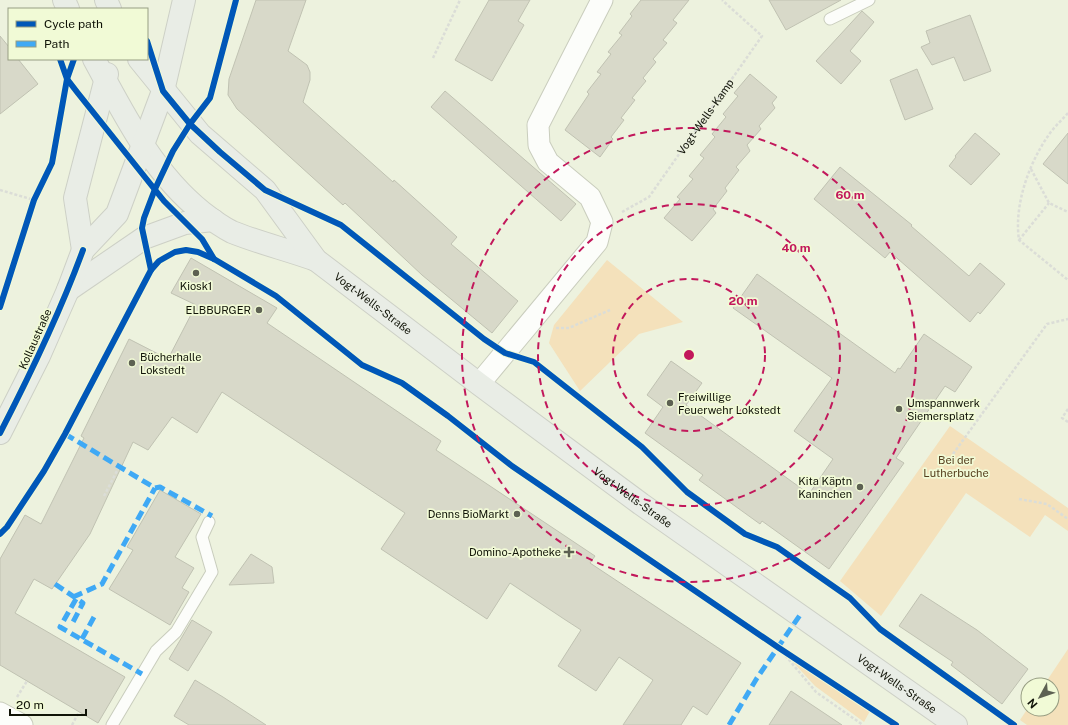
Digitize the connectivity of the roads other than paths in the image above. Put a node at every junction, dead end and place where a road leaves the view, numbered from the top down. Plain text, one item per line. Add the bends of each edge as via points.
1 (184, 0) edge
2 (602, 0) edge
3 (869, 0) edge
4 (830, 19) dead end
5 (95, 60) edge
6 (111, 60) edge
7 (139, 60) edge
8 (106, 80) junction
9 (159, 100) junction
10 (121, 108) junction
11 (97, 118) junction
12 (142, 145) junction
13 (213, 220) junction
14 (83, 250) junction
15 (316, 260) junction
16 (68, 290) junction
17 (479, 384) junction
18 (0, 433) edge
19 (209, 522) dead end
20 (0, 713) edge
21 (22, 725) edge
22 (112, 725) edge
23 (956, 725) edge

1 - 9 main road, Kollaustraße
2 - 17 street via 538,124 539,145 548,162 590,197 602,222 597,242
3 - 4 lane
5 - 8 main road, Vogt-Wells-Straße
6 - 8 main road, Kollaustraße
7 - 9 main road
8 - 10 main road, Vogt-Wells-Straße
8 - 11 main road, Kollaustraße
9 - 10 main road
9 - 12 main road, Kollaustraße
9 - 15 main road, Vogt-Wells-Straße via 265,190
10 - 11 main road
10 - 12 main road, Vogt-Wells-Straße
11 - 14 main road, Kollaustraße via 75,198
12 - 13 main road, Vogt-Wells-Straße via 173,185
12 - 14 main road, Kollaustraße via 117,214
13 - 15 main road, Vogt-Wells-Straße via 232,232
13 - 16 main road via 185,223 144,238
14 - 16 main road, Kollaustraße
15 - 17 main road, Vogt-Wells-Straße
16 - 18 main road, Kollaustraße via 40,356
17 - 23 main road, Vogt-Wells-Straße via 640,504
19 - 22 lane via 202,537 212,572 176,632 156,651
20 - 21 street

